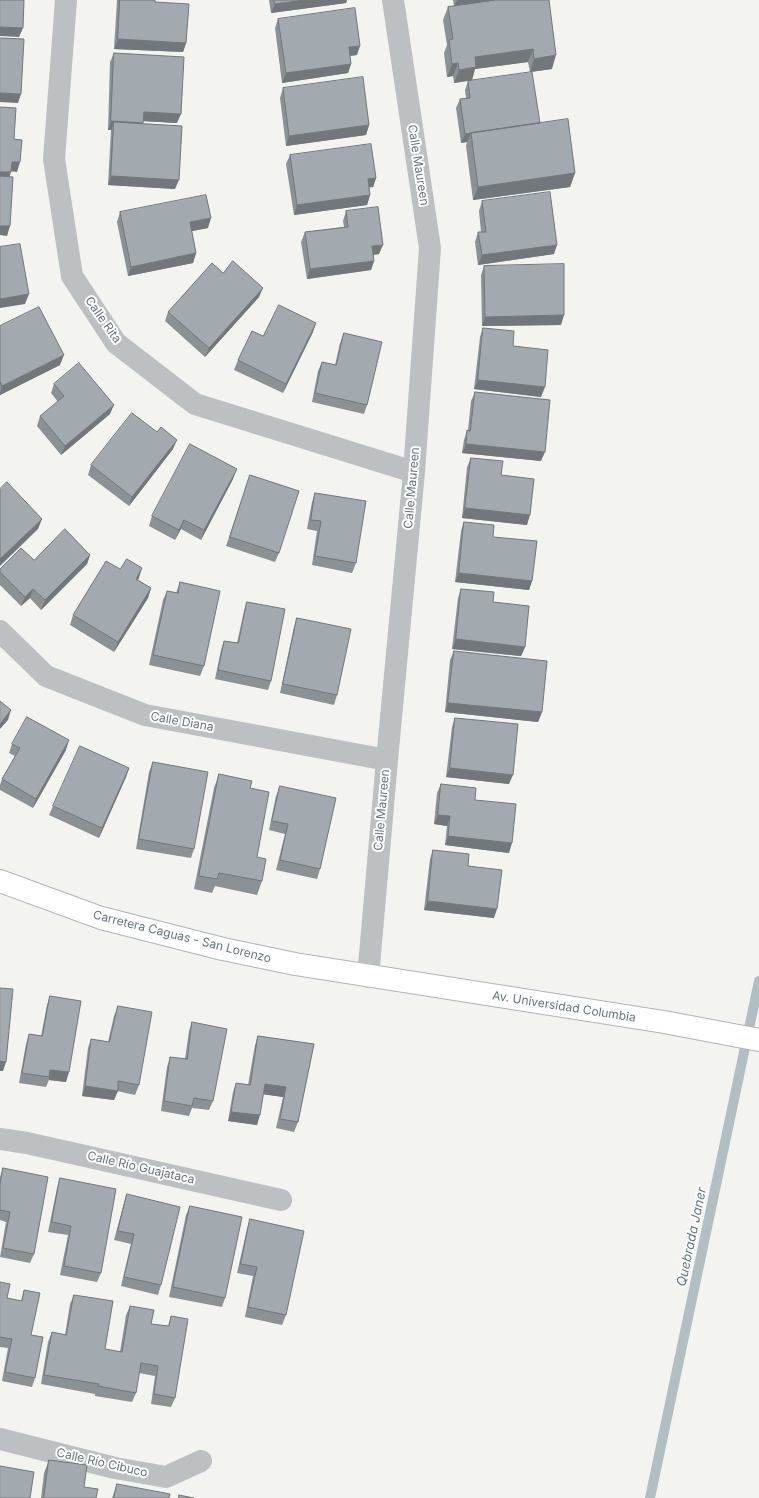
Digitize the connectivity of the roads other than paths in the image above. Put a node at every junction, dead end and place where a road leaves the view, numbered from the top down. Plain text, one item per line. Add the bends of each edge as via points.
1 (66, 0) edge
2 (393, 0) edge
3 (414, 472) junction
4 (0, 631) edge
5 (387, 760) junction
6 (0, 881) edge
7 (368, 977) junction
8 (759, 1040) edge
9 (0, 1139) edge
10 (282, 1200) dead end
11 (0, 1439) edge
12 (201, 1461) dead end

1 - 3 street, Calle Rita via 54,159 72,276 116,342 194,404
2 - 3 street, Calle Maureen via 430,248
3 - 5 street, Calle Maureen
4 - 5 street, Calle Diana via 46,676 145,715
5 - 7 street, Calle Maureen
6 - 7 main road, Carretera Caguas - San Lorenzo via 101,918 224,949
7 - 8 main road, Av. Universidad Columbia via 664,1022
9 - 10 street, Calle Río Guajataca
11 - 12 street, Calle Río Cibuco via 114,1468 166,1477

